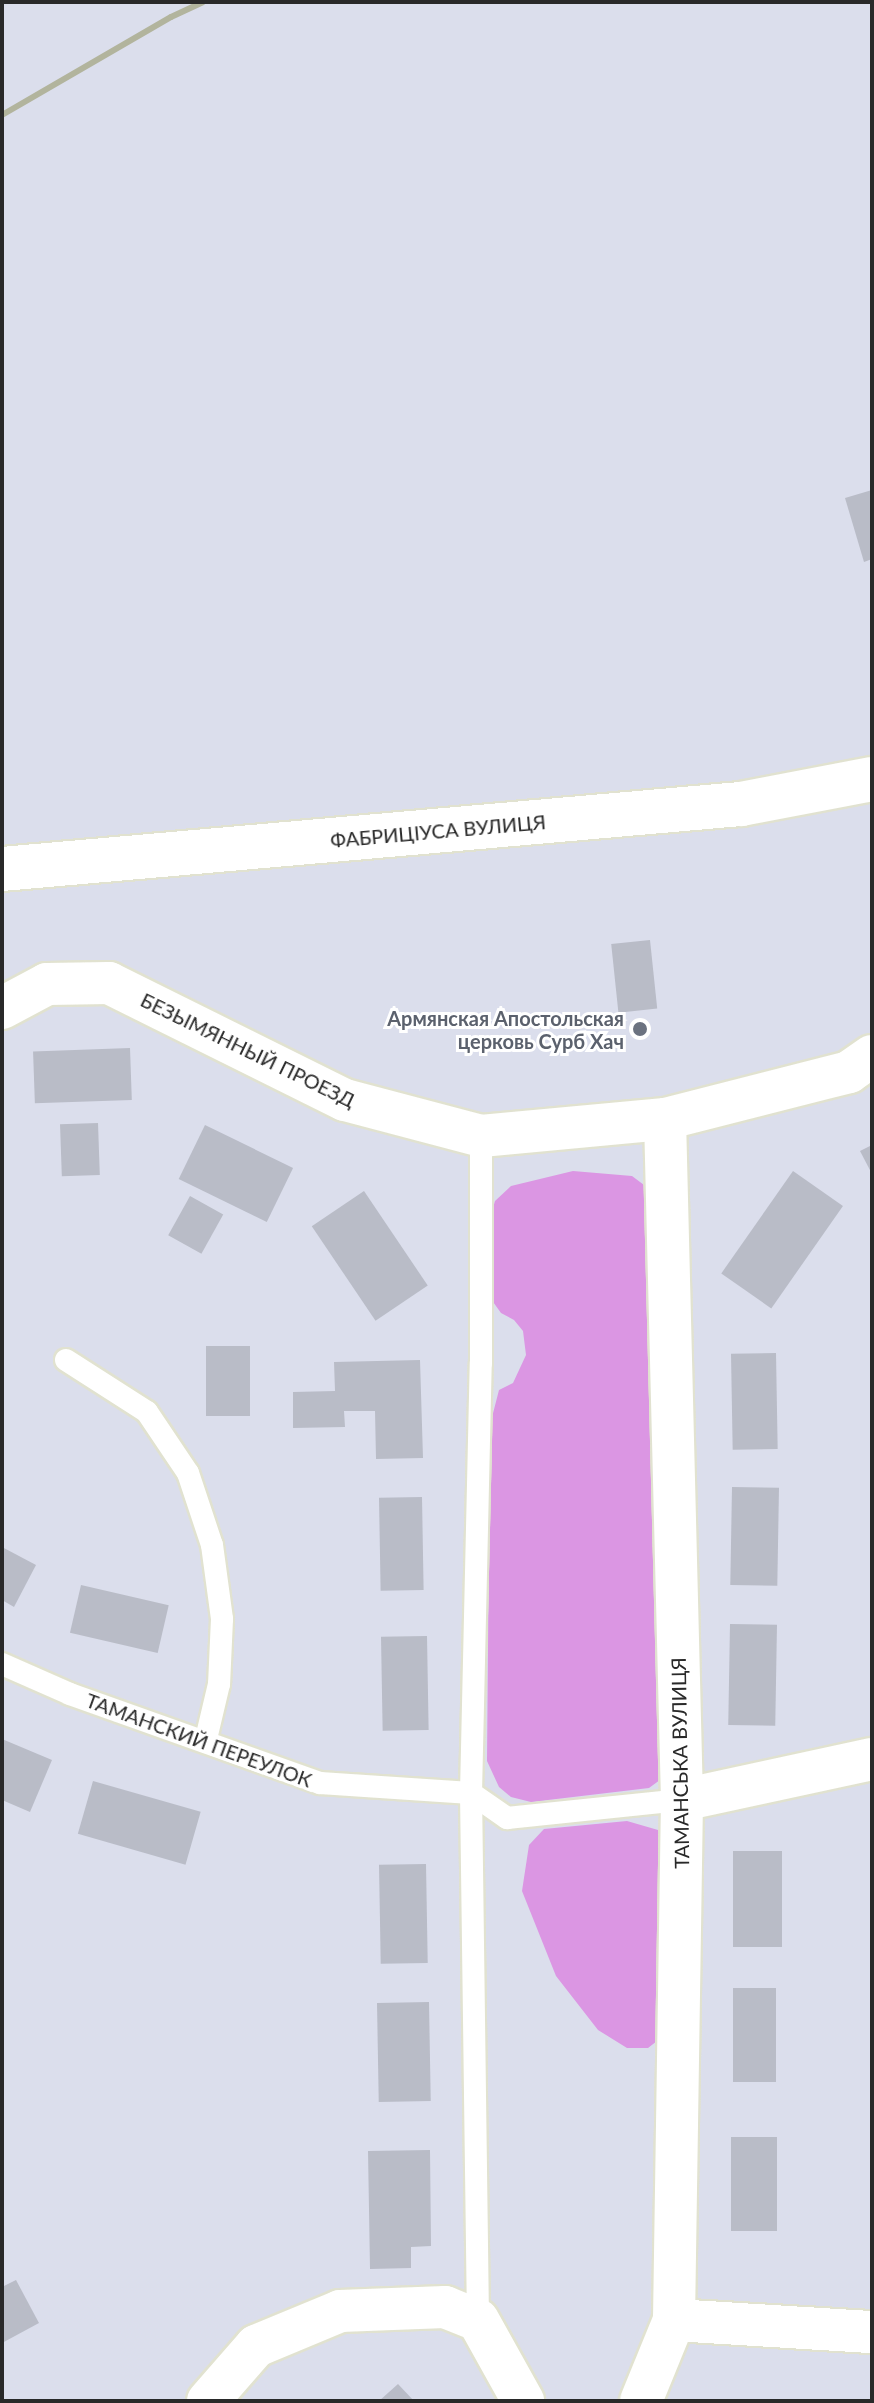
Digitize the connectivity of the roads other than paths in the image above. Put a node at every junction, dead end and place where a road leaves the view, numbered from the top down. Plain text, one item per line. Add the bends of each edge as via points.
1 (872, 779) edge
2 (2, 869) edge
3 (2, 1008) edge
4 (872, 1056) edge
5 (665, 1119) junction
6 (481, 1136) junction
7 (66, 1360) dead end
8 (2, 1664) edge
9 (206, 1739) junction
10 (872, 1759) edge
11 (471, 1793) junction
12 (682, 1800) junction
13 (478, 2320) junction
14 (674, 2320) junction
15 (872, 2332) edge
16 (208, 2401) edge
17 (523, 2401) edge
18 (641, 2401) edge

1 - 2 main road, ФАБРИЦІУСА ВУЛИЦЯ via 741,804
3 - 6 street, БЕЗЫМЯННЫЙ ПРОЕЗД via 47,984 109,983 345,1100
4 - 5 street, БЕЗЫМЯННЫЙ ПРОЕЗД via 849,1072
5 - 6 street, БЕЗЫМЯННЫЙ ПРОЕЗД
5 - 12 street, ТАМАНСЬКА ВУЛИЦЯ
6 - 11 lane
7 - 9 lane via 147,1412 188,1473 212,1545 222,1619 219,1684
8 - 9 lane, ТАМАНСКИЙ ПЕРЕУЛОК via 70,1694
9 - 11 lane, ТАМАНСКИЙ ПЕРЕУЛОК via 320,1783
10 - 12 street
11 - 12 lane via 507,1818
11 - 13 lane
12 - 14 street, ТАМАНСЬКА ВУЛИЦЯ
13 - 16 street via 445,2307 340,2311 256,2346
13 - 17 street
14 - 15 street
14 - 18 street, ТАМАНСЬКА ВУЛИЦЯ

